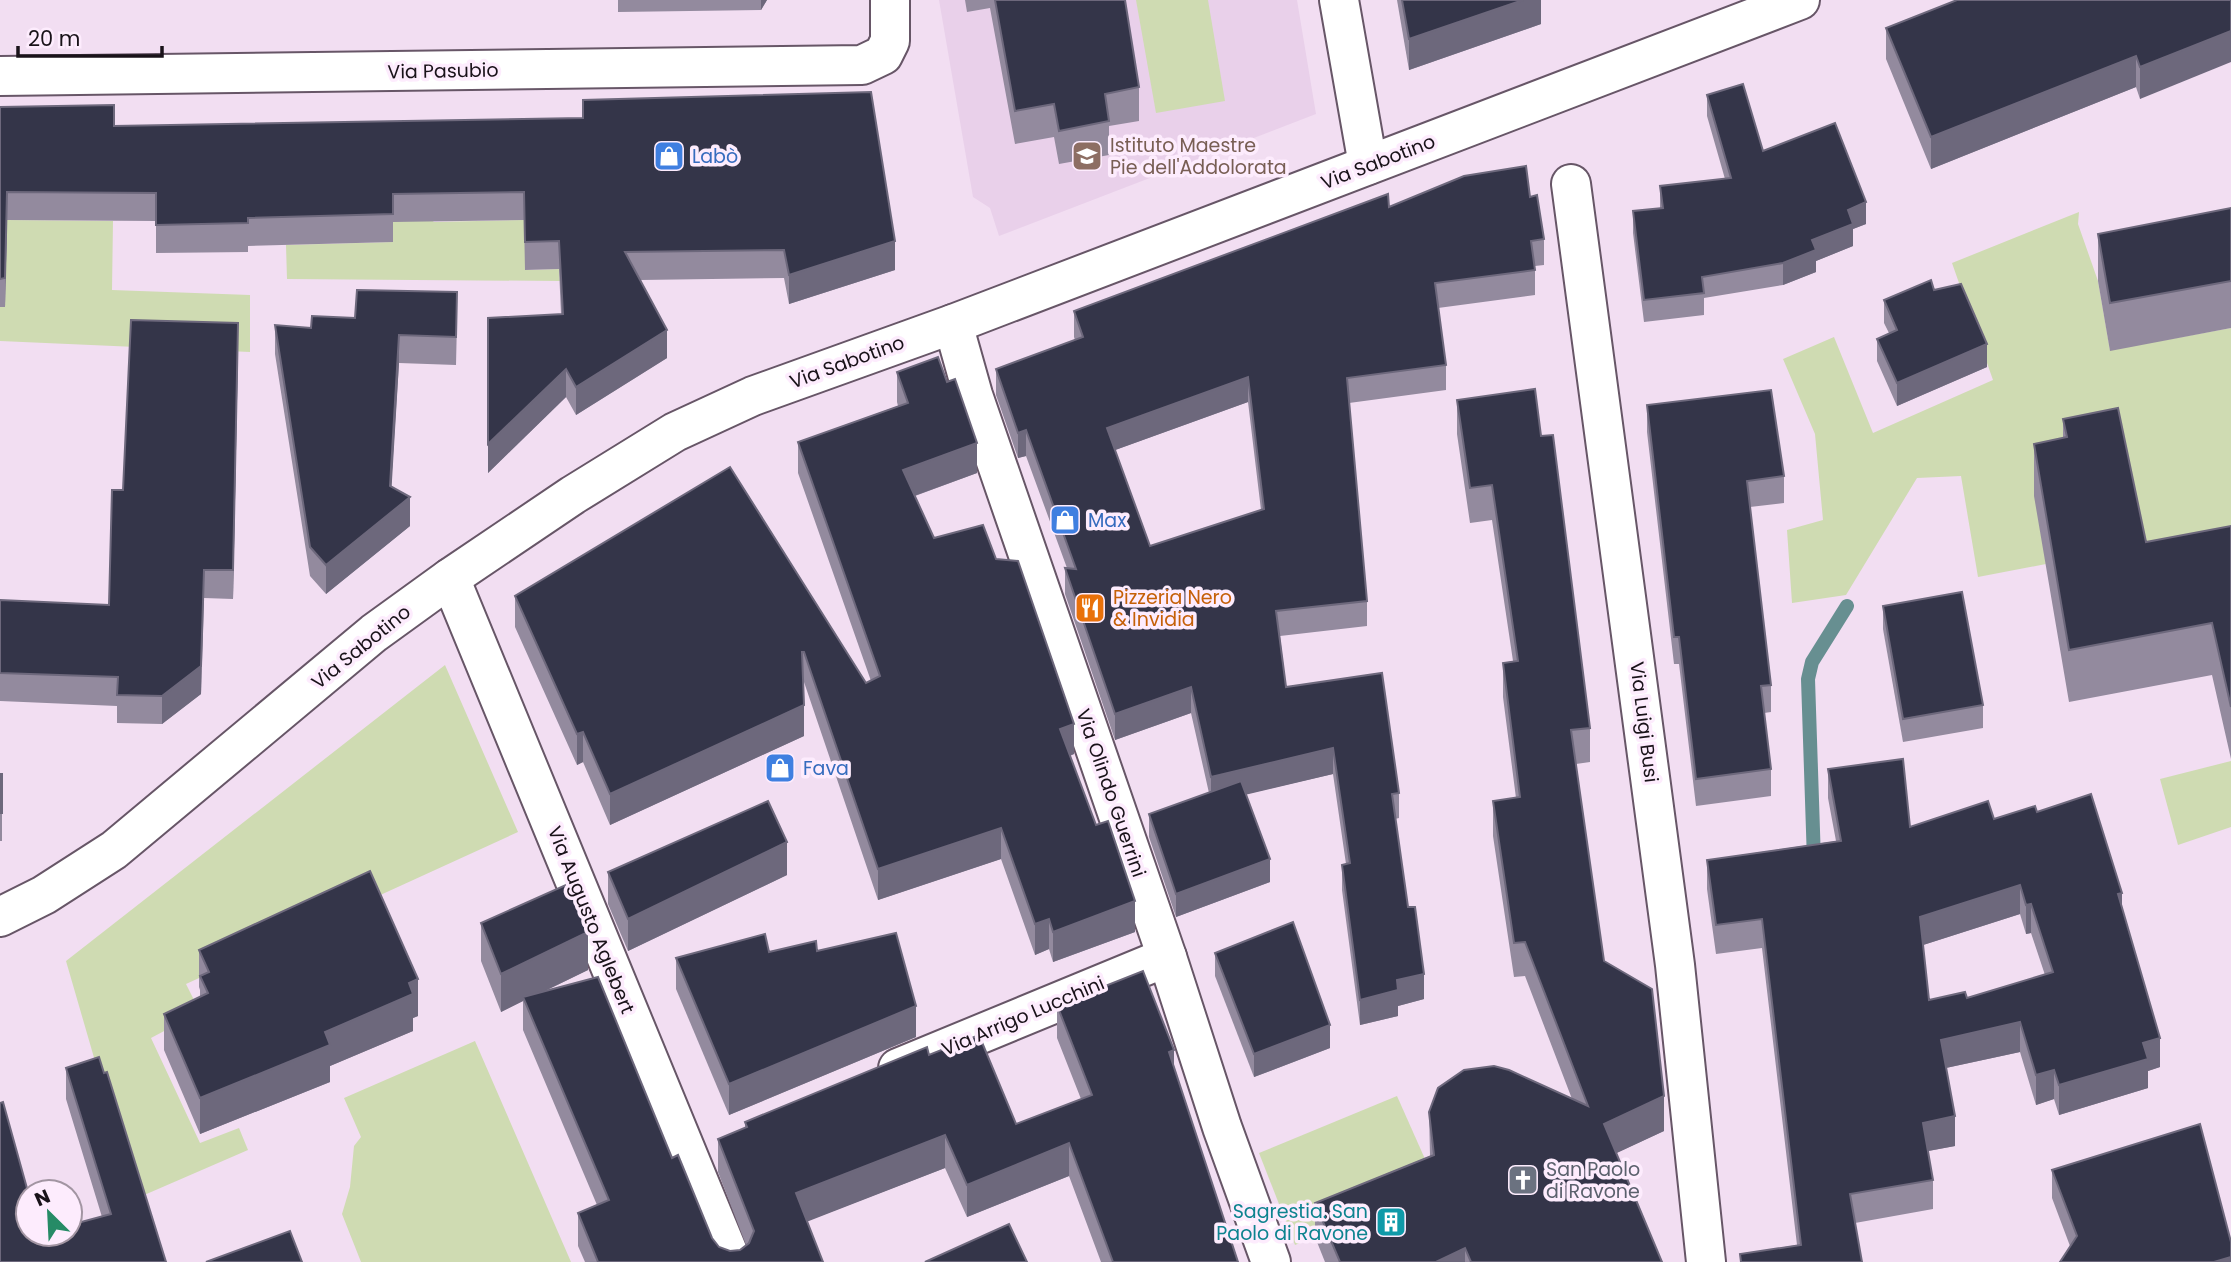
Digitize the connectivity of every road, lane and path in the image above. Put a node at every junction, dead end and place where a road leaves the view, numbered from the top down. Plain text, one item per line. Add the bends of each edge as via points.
1 (890, 0) edge
2 (1339, 0) edge
3 (1800, 0) edge
4 (0, 76) edge
5 (1368, 165) junction
6 (1571, 184) dead end
7 (953, 324) junction
8 (450, 578) junction
9 (0, 916) edge
10 (1167, 957) junction
11 (865, 1082) edge
12 (724, 1140) edge
13 (686, 1156) junction
14 (732, 1262) edge
15 (1271, 1262) edge
16 (1706, 1262) edge

1 - 4 street, Via Pasubio via 890,41 883,55 862,65
2 - 5 street
3 - 5 street, Via Sabotino
5 - 7 street, Via Sabotino
6 - 16 street, Via Luigi Busi via 1675,965
7 - 8 street, Via Sabotino via 753,396 675,432
7 - 10 street, Via Olindo Guerrini
8 - 9 street, Via Sabotino via 374,634 114,850 44,895
8 - 13 street, Via Augusto Aglebert
10 - 11 street, Via Arrigo Lucchini
10 - 15 street, Via Olindo Guerrini
12 - 13 street
13 - 14 street, Via Augusto Aglebert

